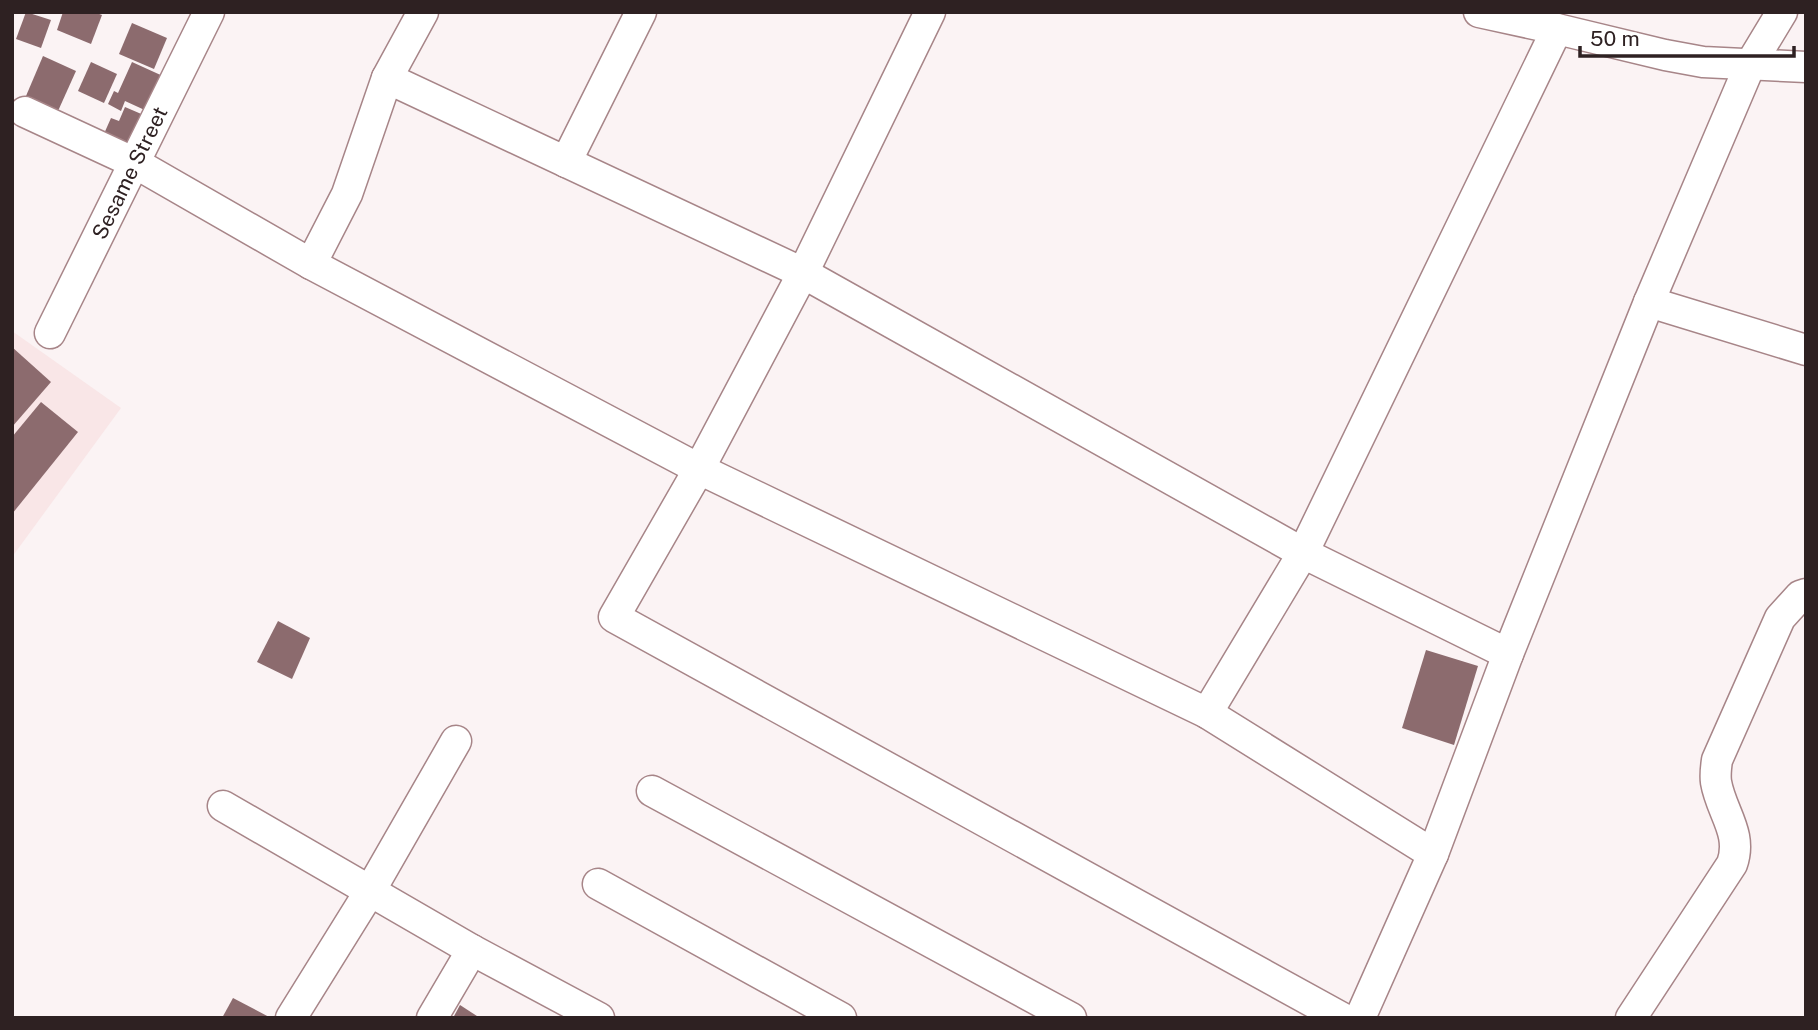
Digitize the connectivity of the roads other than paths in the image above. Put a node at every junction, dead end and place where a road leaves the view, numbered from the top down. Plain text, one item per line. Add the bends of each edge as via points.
1 (209, 12) edge
2 (423, 12) edge
3 (640, 12) edge
4 (930, 12) edge
5 (1479, 12) edge
6 (1782, 12) edge
7 (1557, 29) junction
8 (1750, 65) junction
9 (1806, 67) edge
10 (387, 78) junction
11 (25, 112) dead end
12 (566, 162) junction
13 (135, 163) junction
14 (311, 264) junction
15 (803, 273) junction
16 (1649, 302) junction
17 (50, 333) dead end
18 (1806, 350) edge
19 (699, 469) junction
20 (1303, 553) junction
21 (1806, 594) edge
22 (1508, 654) junction
23 (1207, 713) junction
24 (456, 741) dead end
25 (652, 791) dead end
26 (223, 806) dead end
27 (1433, 853) junction
28 (598, 884) dead end
29 (370, 891) junction
30 (472, 950) junction
31 (291, 1018) edge
32 (432, 1018) edge
33 (599, 1018) edge
34 (841, 1018) edge
35 (1071, 1018) edge
36 (1342, 1018) edge
37 (1360, 1018) edge
38 (1631, 1018) edge

1 - 13 street, Sesame Street
2 - 10 street
3 - 12 street
4 - 15 street
5 - 7 street
6 - 8 street
7 - 8 street via 1665,55
7 - 20 street
8 - 9 street
8 - 16 street
10 - 12 street
10 - 14 street via 347,194
11 - 13 street
12 - 15 street
13 - 14 street
13 - 17 street, Sesame Street
14 - 19 street
15 - 19 street
15 - 20 street
16 - 18 street
16 - 22 street
19 - 23 street
19 - 36 street via 614,617
20 - 22 street
20 - 23 street
21 - 38 street via 1780,618 1717,760 1716,782 1735,835 1737,851 1732,864
22 - 27 street
23 - 27 street
24 - 29 street
25 - 35 street
26 - 29 street
27 - 37 street
28 - 34 street
29 - 30 street
29 - 31 street
30 - 32 street
30 - 33 street

